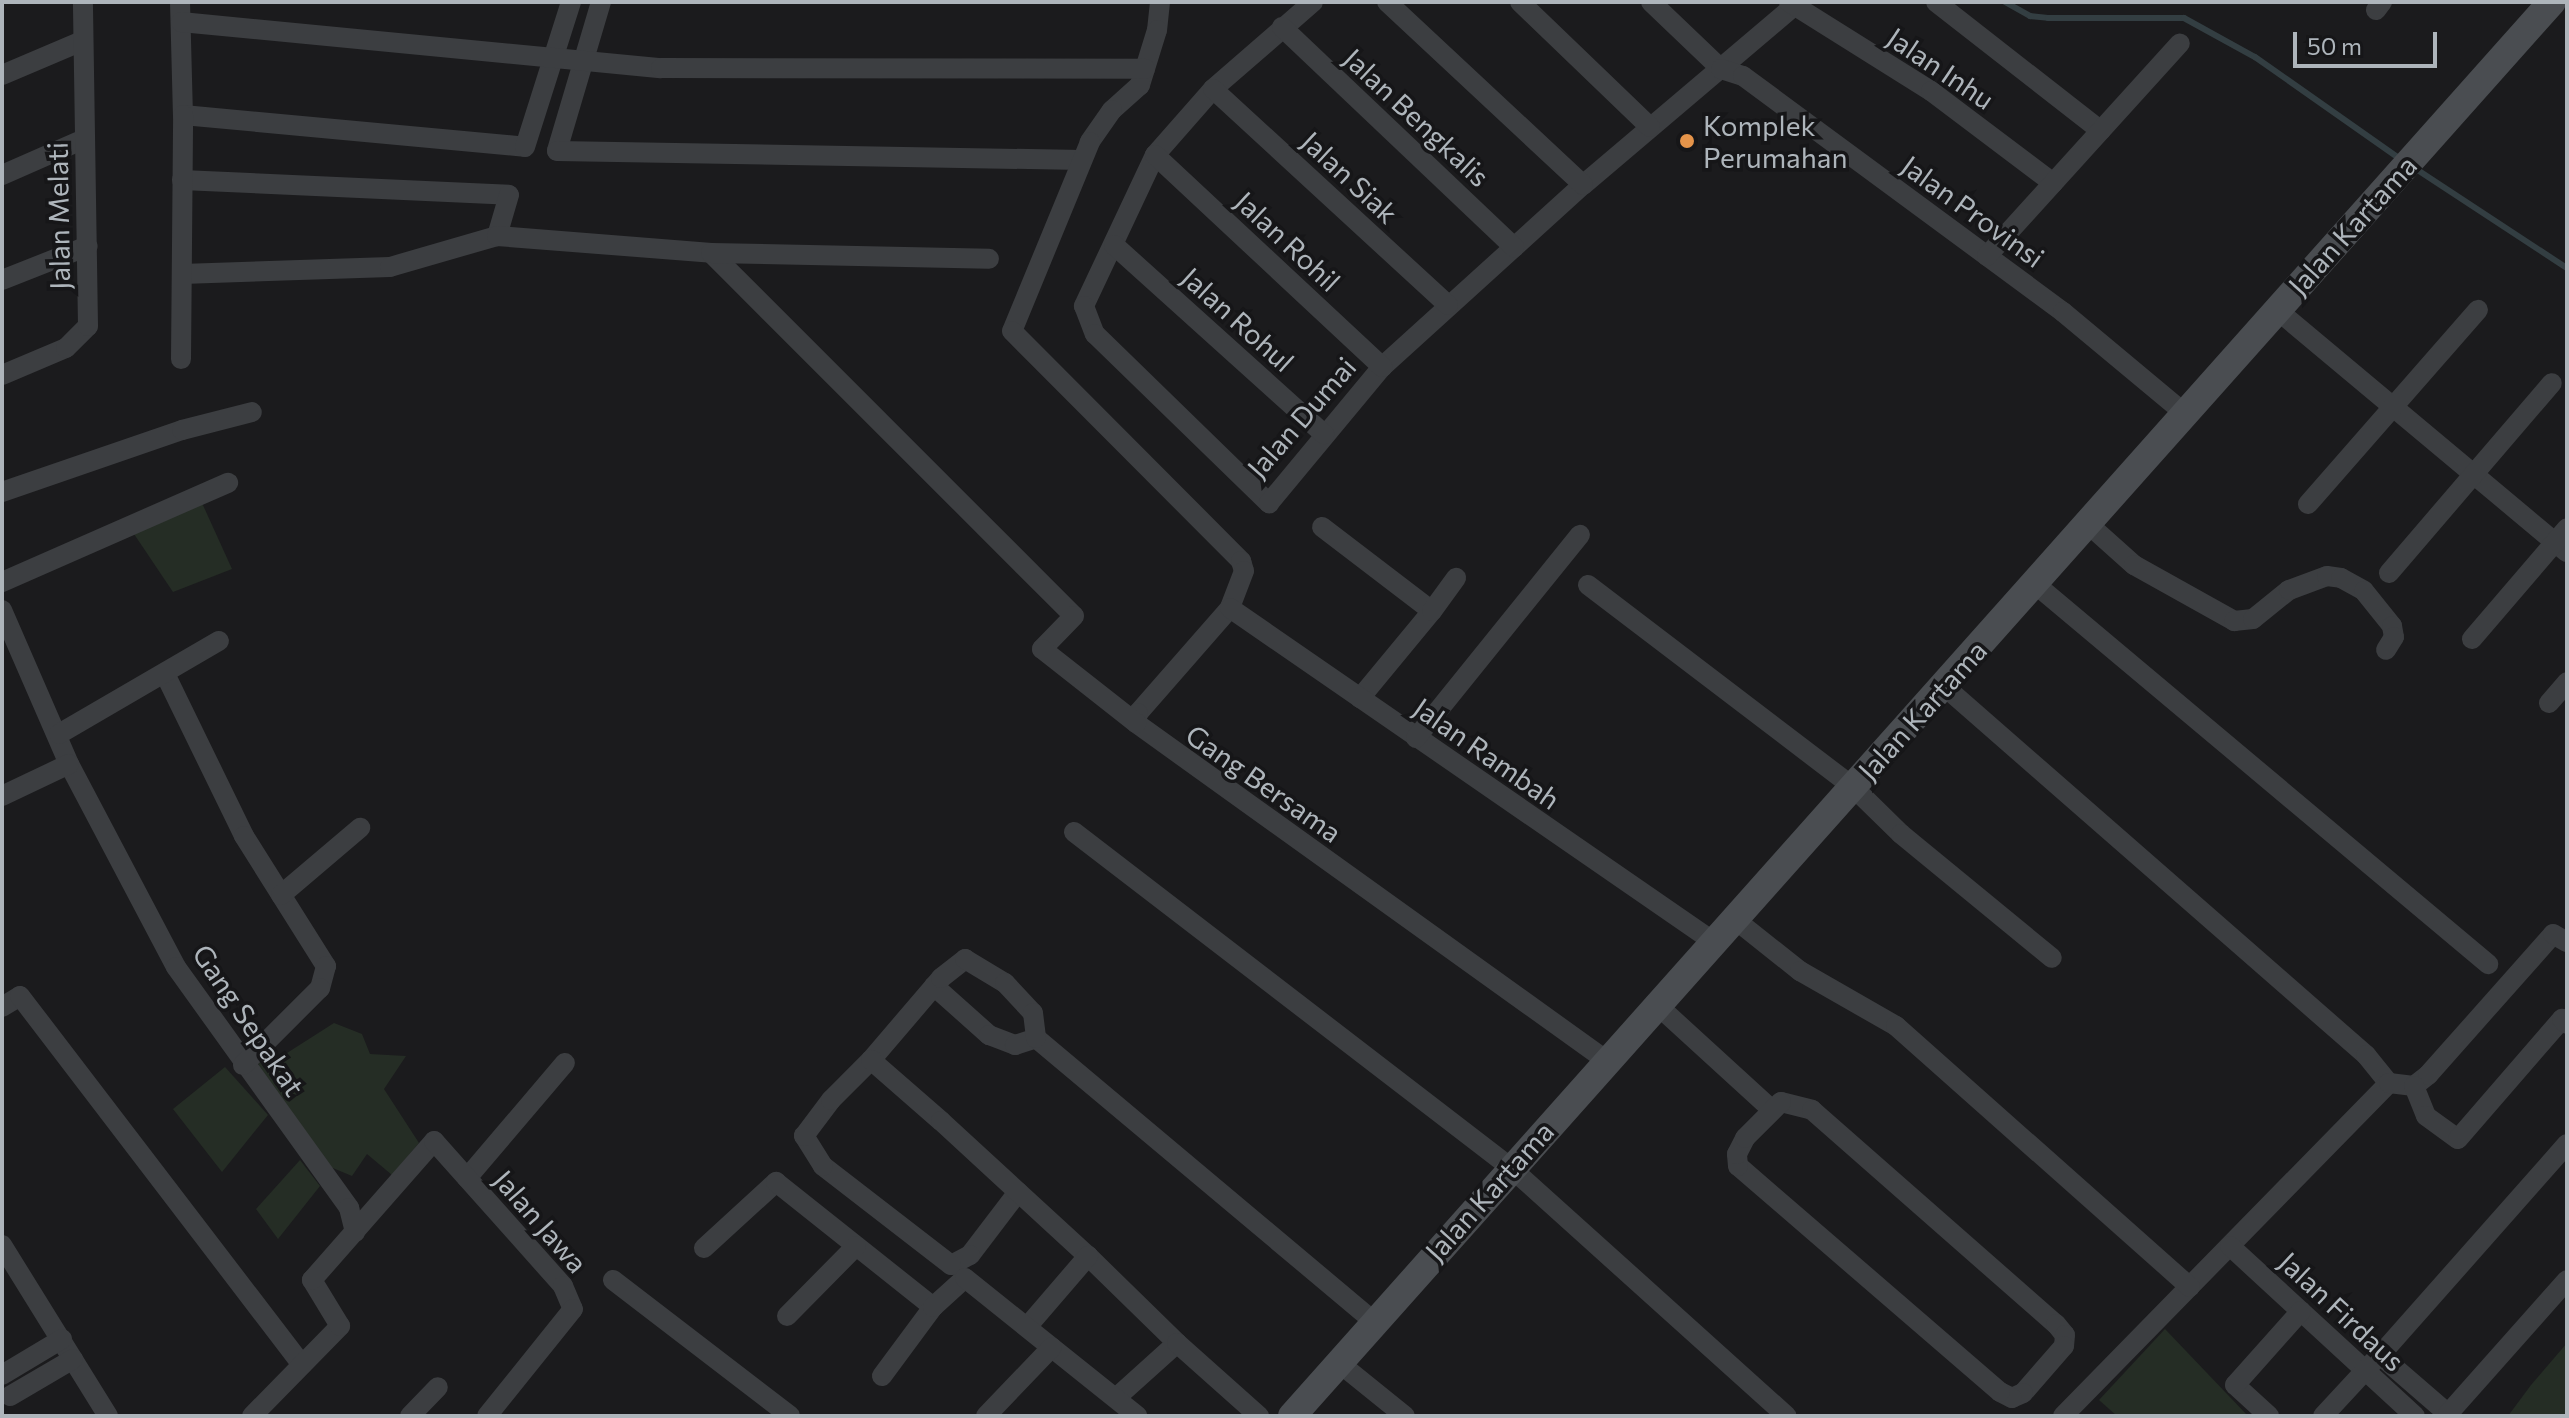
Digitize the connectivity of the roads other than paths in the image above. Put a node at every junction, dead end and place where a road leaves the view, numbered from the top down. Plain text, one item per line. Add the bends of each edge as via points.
1 (83, 2) edge
2 (571, 2) edge
3 (601, 2) edge
4 (1160, 2) edge
5 (1313, 2) edge
6 (1387, 2) edge
7 (1520, 2) edge
8 (1651, 2) edge
9 (1936, 2) edge
10 (2552, 2) edge
11 (1794, 3) edge
12 (180, 12) edge
13 (1282, 27) junction
14 (82, 41) junction
15 (2180, 43) dead end
16 (566, 61) junction
17 (1145, 69) junction
18 (1721, 69) junction
19 (2, 75) edge
20 (1213, 89) junction
21 (183, 115) junction
22 (1650, 127) junction
23 (2101, 131) junction
24 (84, 139) junction
25 (1155, 155) junction
26 (1082, 160) junction
27 (2, 175) edge
28 (182, 180) junction
29 (2053, 183) junction
30 (1583, 185) junction
31 (497, 236) junction
32 (1114, 245) junction
33 (88, 246) junction
34 (1514, 247) junction
35 (711, 253) junction
36 (1987, 256) junction
37 (989, 259) dead end
38 (182, 274) junction
39 (2, 280) edge
40 (1448, 305) junction
41 (2276, 309) junction
42 (2478, 310) dead end
43 (181, 359) dead end
44 (1382, 367) junction
45 (2, 375) edge
46 (2552, 383) dead end
47 (2393, 407) junction
48 (252, 412) dead end
49 (2183, 412) junction
50 (1324, 434) junction
51 (2474, 474) junction
52 (228, 483) dead end
53 (2, 492) edge
54 (2308, 504) dead end
55 (2087, 523) junction
56 (1322, 527) dead end
57 (1580, 535) dead end
58 (2563, 541) edge
59 (2389, 573) dead end
60 (1456, 578) dead end
61 (2, 582) edge
62 (2034, 583) junction
63 (1588, 585) dead end
64 (1230, 608) junction
65 (2, 610) edge
66 (1432, 611) junction
67 (2472, 639) dead end
68 (219, 641) dead end
69 (2386, 650) dead end
70 (11, 657) edge
71 (166, 676) junction
72 (2567, 682) edge
73 (1944, 686) junction
74 (1360, 698) junction
75 (2549, 703) dead end
76 (1136, 723) junction
77 (59, 734) junction
78 (1416, 738) junction
79 (69, 764) junction
80 (1853, 787) junction
81 (2, 796) edge
82 (360, 828) dead end
83 (1074, 832) dead end
84 (281, 895) junction
85 (1732, 917) junction
86 (1714, 942) junction
87 (2567, 942) edge
88 (2052, 958) dead end
89 (2488, 964) dead end
90 (934, 986) junction
91 (1655, 1003) junction
92 (2, 1007) edge
93 (2567, 1024) edge
94 (1036, 1038) junction
95 (871, 1060) junction
96 (1607, 1061) junction
97 (565, 1063) dead end
98 (243, 1065) junction
99 (2389, 1083) junction
100 (2414, 1086) junction
101 (1771, 1109) junction
102 (2567, 1144) edge
103 (1510, 1167) junction
104 (467, 1178) junction
105 (1018, 1192) junction
106 (355, 1232) junction
107 (2, 1245) edge
108 (856, 1246) junction
109 (2230, 1246) junction
110 (704, 1248) dead end
111 (1088, 1256) junction
112 (613, 1280) dead end
113 (2567, 1280) edge
114 (2190, 1287) junction
115 (933, 1307) junction
116 (2301, 1311) junction
117 (787, 1316) dead end
118 (1373, 1321) junction
119 (1027, 1327) junction
120 (62, 1339) junction
121 (1177, 1343) junction
122 (1052, 1347) junction
123 (2380, 1355) junction
124 (73, 1359) junction
125 (1338, 1362) junction
126 (302, 1365) junction
127 (2365, 1370) junction
128 (882, 1376) dead end
129 (438, 1387) dead end
130 (5, 1392) edge
131 (1128, 1410) edge
132 (108, 1416) edge
133 (252, 1416) edge
134 (410, 1416) edge
135 (487, 1416) edge
136 (790, 1416) edge
137 (986, 1416) edge
138 (1259, 1416) edge
139 (1292, 1416) edge
140 (1405, 1416) edge
141 (1787, 1416) edge
142 (2063, 1416) edge
143 (2269, 1416) edge
144 (2323, 1416) edge
145 (2415, 1416) edge

1 - 14 street, Jalan Melati
2 - 16 street
3 - 16 street
4 - 17 street
5 - 13 street, Jalan Dumai
6 - 30 street
7 - 22 street
8 - 18 street, Jalan Provinsi
9 - 23 street
10 - 41 main road, Jalan Kartama
11 - 18 street, Jalan Dumai
11 - 29 street, Jalan Inhu via 1931,91
12 - 16 street
12 - 21 street
13 - 20 street, Jalan Dumai
13 - 34 street, Jalan Bengkalis
14 - 19 street
14 - 24 street, Jalan Melati
15 - 23 street
16 - 17 street
16 - 21 street via 525,147
16 - 26 street via 557,151
17 - 26 street via 1140,85 1112,110
18 - 22 street, Jalan Dumai
18 - 36 street, Jalan Provinsi via 1743,76
20 - 25 street, Jalan Dumai
20 - 40 street, Jalan Siak
21 - 28 street
22 - 30 street, Jalan Dumai
23 - 29 street
24 - 27 street
24 - 33 street, Jalan Melati
25 - 32 street, Jalan Dumai
25 - 44 street, Jalan Rohil
26 - 64 street via 1012,331 1241,561 1243,580
28 - 31 street via 509,195
28 - 38 street
29 - 36 street
30 - 34 street, Jalan Dumai
31 - 35 street
31 - 38 street via 390,267
32 - 50 street, Jalan Rohul
32 - 50 street, Jalan Dumai via 1084,306 1095,334 1269,503
33 - 39 street
33 - 45 street, Jalan Melati via 88,326 81,338
34 - 40 street, Jalan Dumai
35 - 37 street
35 - 76 street, Gang Bersama via 1074,616 1042,649
36 - 49 street, Jalan Provinsi
38 - 43 street
40 - 44 street, Jalan Dumai
41 - 47 street
41 - 49 main road, Jalan Kartama
42 - 47 street
44 - 50 street, Jalan Dumai
46 - 51 street
47 - 51 street
47 - 54 street
48 - 53 street via 167,435
49 - 55 main road, Jalan Kartama
51 - 58 street
51 - 59 street
52 - 61 street
55 - 62 main road, Jalan Kartama
55 - 69 street via 2134,565 2234,621 2253,619 2289,590 2327,576 2341,578 2364,591 2392,626 2394,637
56 - 66 street
57 - 78 street
58 - 67 street
60 - 66 street
62 - 73 main road, Jalan Kartama
62 - 89 street
63 - 80 street
64 - 74 street, Jalan Rambah
64 - 76 street via 1138,713
65 - 70 street, Gang Sepakat
66 - 74 street
68 - 71 street
70 - 77 street, Gang Sepakat
71 - 77 street
71 - 84 street via 244,836
72 - 75 street
73 - 80 main road, Jalan Kartama
73 - 99 street via 2366,1055
74 - 78 street, Jalan Rambah
76 - 96 street, Gang Bersama
77 - 79 street, Gang Sepakat
78 - 86 street, Jalan Rambah
79 - 81 street
79 - 98 street, Gang Sepakat via 176,967
80 - 85 main road, Jalan Kartama
80 - 88 street via 1901,834
82 - 84 street
83 - 103 street
84 - 98 street via 326,966 320,988
85 - 86 main road, Jalan Kartama
85 - 114 street via 1800,971 1896,1026
86 - 91 main road, Jalan Kartama
87 - 100 street via 2553,934
90 - 94 street via 989,1035 1015,1045
90 - 94 street via 957,963 972,959 1033,1013
90 - 95 street
91 - 96 main road, Jalan Kartama
91 - 101 street
92 - 126 street via 20,996
93 - 100 street via 2562,1019 2458,1139 2426,1116
94 - 118 street
95 - 105 street
95 - 105 street via 807,1127 804,1136 823,1166 951,1265 970,1255
96 - 103 main road, Jalan Kartama
97 - 104 street
98 - 106 street, Gang Sepakat via 349,1208
99 - 100 street
99 - 109 street
101 - 101 street via 1781,1102 1812,1110 2056,1324 2065,1335 2064,1346 2023,1393 2012,1398 2000,1392 1738,1166 1745,1138
102 - 123 street
103 - 118 main road, Jalan Kartama
103 - 141 street
104 - 106 street, Jalan Jawa via 434,1141
104 - 135 street, Jalan Jawa via 563,1286 573,1309
105 - 111 street
106 - 126 street via 312,1280 340,1326
107 - 120 street
108 - 110 street via 776,1182
108 - 115 street
108 - 117 street
109 - 114 street
109 - 116 street, Jalan Firdaus
111 - 119 street
111 - 121 street
112 - 136 street
113 - 123 street via 2448,1414
114 - 142 street
115 - 119 street via 965,1278
115 - 128 street
116 - 127 street, Jalan Firdaus
116 - 143 street via 2235,1385
118 - 125 main road, Jalan Kartama
119 - 122 street
120 - 124 street
120 - 130 street
121 - 131 street
121 - 138 street
122 - 131 street
122 - 137 street
123 - 127 street
124 - 130 street
124 - 132 street
125 - 139 main road, Jalan Kartama
125 - 140 street
126 - 133 street
127 - 144 street
127 - 145 street, Jalan Firdaus
129 - 134 street

